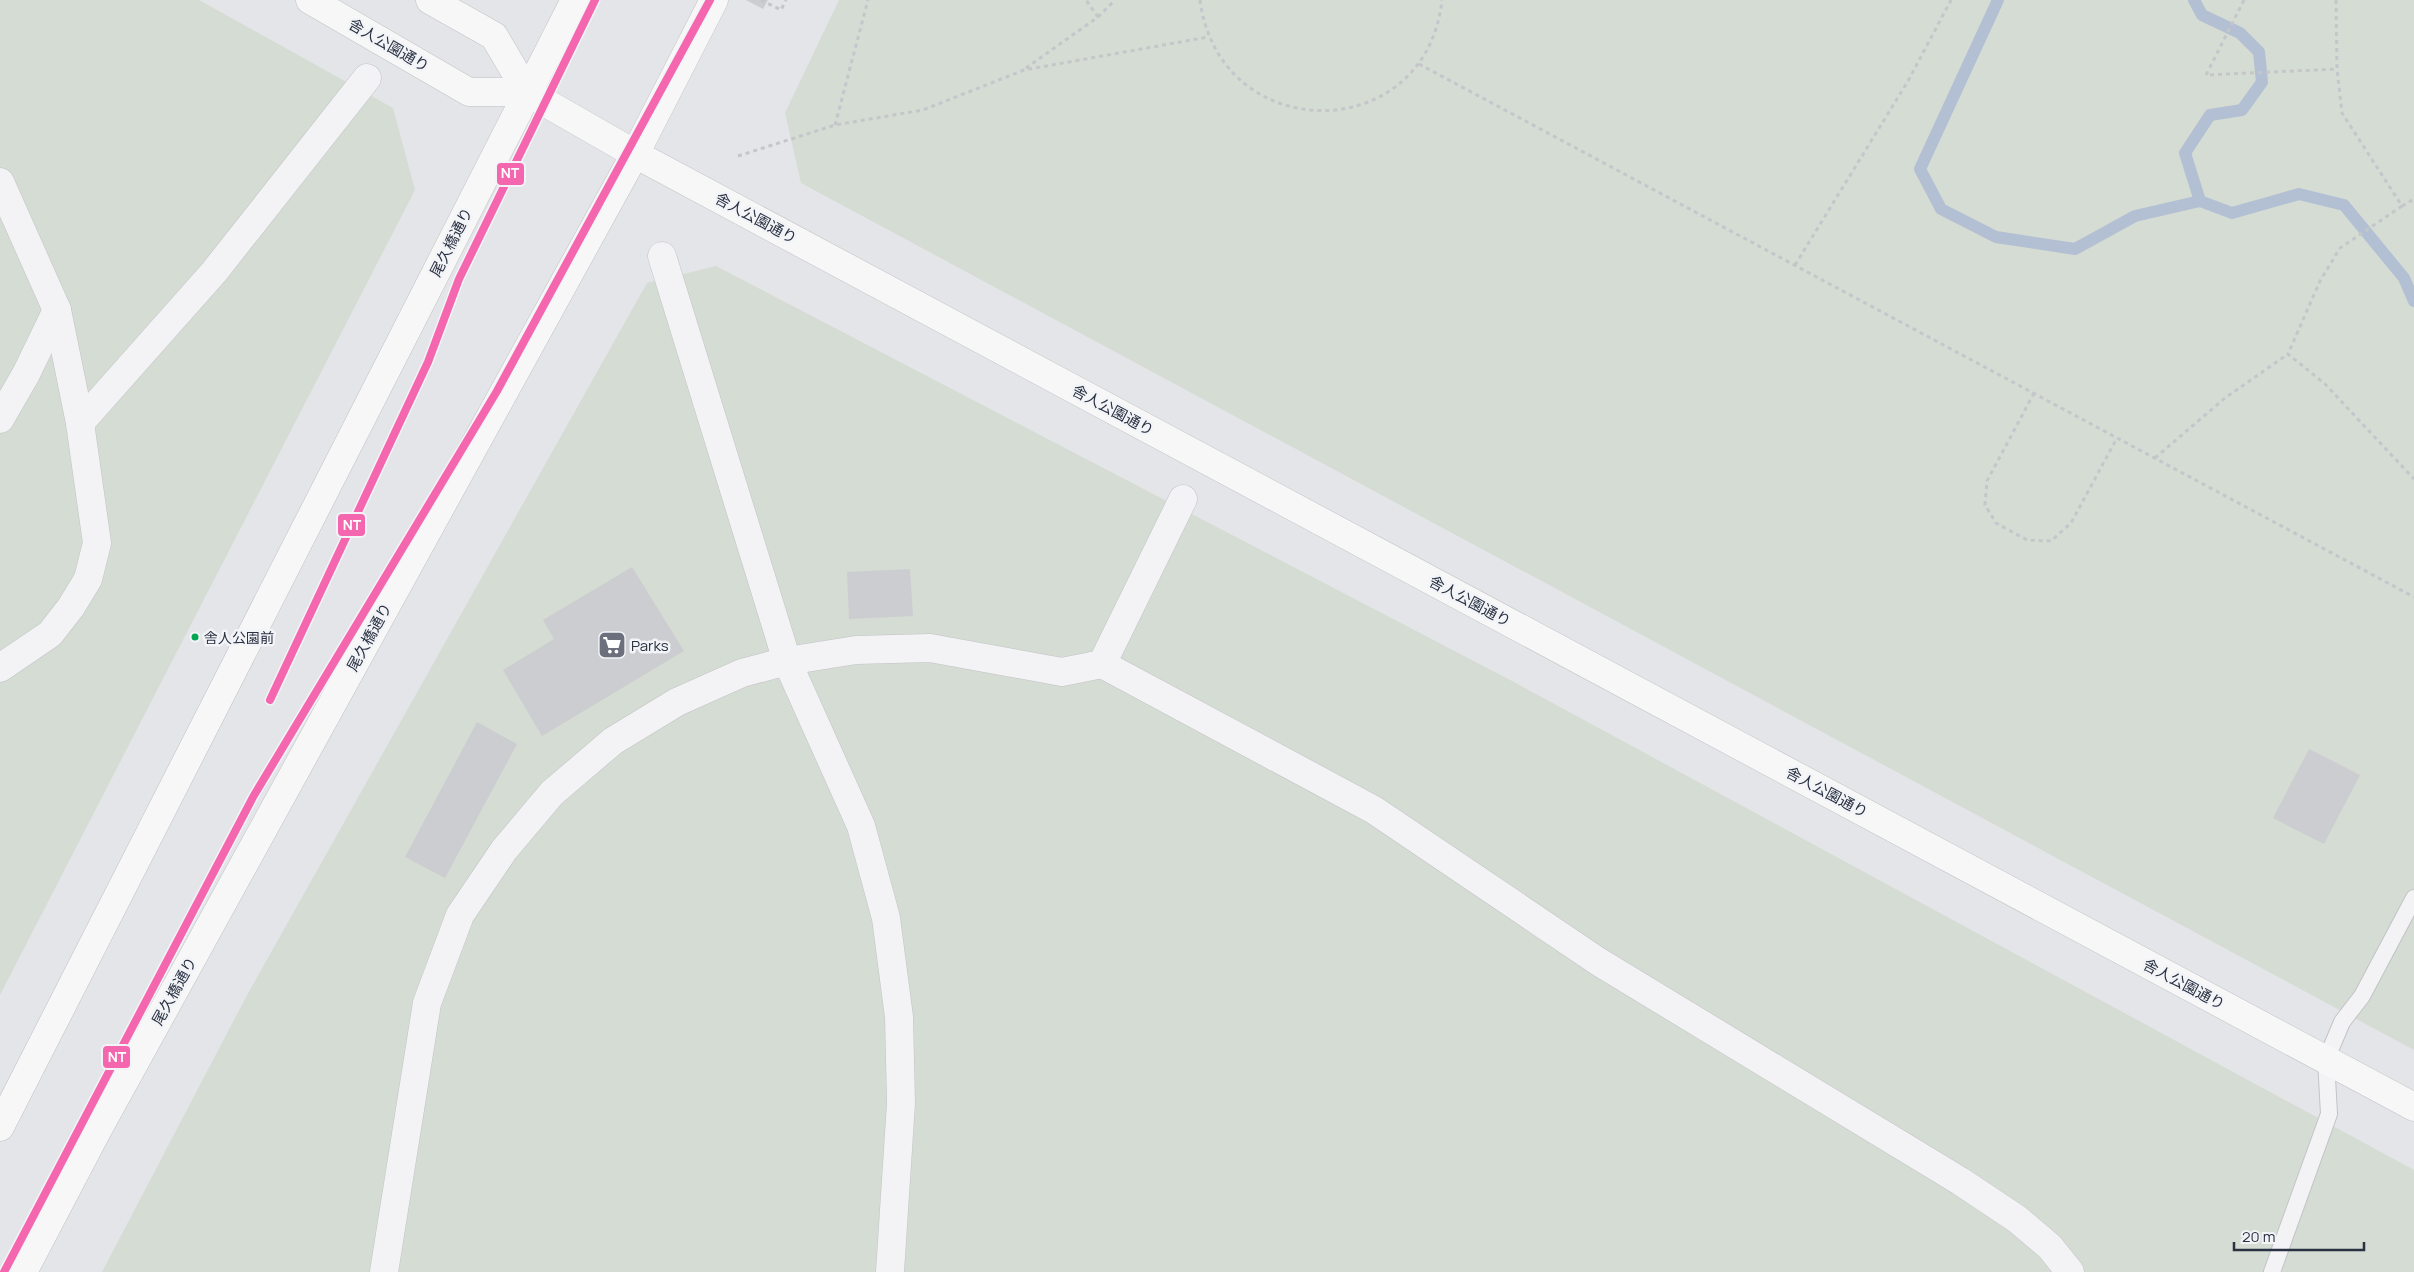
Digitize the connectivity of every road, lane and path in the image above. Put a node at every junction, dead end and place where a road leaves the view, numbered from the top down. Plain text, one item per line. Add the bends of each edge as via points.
1 (310, 0) edge
2 (430, 0) edge
3 (575, 0) edge
4 (714, 0) edge
5 (761, 0) edge
6 (786, 0) edge
7 (868, 0) edge
8 (1086, 0) edge
9 (1115, 0) edge
10 (1200, 0) edge
11 (1442, 0) edge
12 (1950, 0) edge
13 (2244, 0) edge
14 (2336, 0) edge
15 (1098, 17) junction
16 (1208, 37) junction
17 (1419, 64) junction
18 (2338, 69) junction
19 (1024, 70) junction
20 (367, 78) dead end
21 (527, 92) junction
22 (835, 126) junction
23 (636, 154) junction
24 (738, 156) dead end
25 (0, 182) edge
26 (2414, 198) edge
27 (2402, 206) junction
28 (662, 256) dead end
29 (1795, 265) junction
30 (58, 310) junction
31 (2288, 354) junction
32 (2034, 394) junction
33 (0, 420) edge
34 (80, 424) junction
35 (2116, 438) junction
36 (2155, 458) junction
37 (2414, 479) edge
38 (1183, 498) dead end
39 (2414, 597) edge
40 (787, 661) junction
41 (1102, 664) junction
42 (0, 668) edge
43 (2414, 898) edge
44 (2326, 1060) junction
45 (2414, 1107) edge
46 (0, 1127) edge
47 (23, 1272) edge
48 (384, 1272) edge
49 (890, 1272) edge
50 (2070, 1272) edge
51 (2272, 1272) edge

1 - 21 main road, 舎人公園通り via 469,92
2 - 21 main road, 舎人公園通り via 494,36
3 - 21 main road, 尾久橋通り
4 - 23 main road, 尾久橋通り
5 - 6 path via 781,10
7 - 22 path
8 - 15 path
9 - 15 path
10 - 16 path
11 - 17 path via 1432,42
12 - 29 path via 1908,81
13 - 18 path via 2206,76
14 - 18 path
15 - 19 path
16 - 17 path via 1237,78 1258,94 1281,105 1305,111 1332,112 1356,107 1394,88
16 - 19 path
17 - 29 path
18 - 27 path via 2342,113
19 - 22 path via 923,110
20 - 34 street via 214,272
21 - 23 main road, 舎人公園通り
21 - 46 main road, 尾久橋通り
22 - 24 path
23 - 44 main road, 舎人公園通り
23 - 47 main road, 尾久橋通り via 96,1131
25 - 30 street
26 - 27 path
27 - 31 path via 2340,248 2320,281
28 - 40 street
29 - 32 path
30 - 33 street
30 - 34 street
31 - 36 path via 2225,398
31 - 37 path via 2325,384
32 - 35 path
32 - 35 path via 1987,481 1985,505 1996,523 2027,540 2051,541 2071,523
34 - 42 street via 97,543 88,579 50,634
35 - 36 path
36 - 39 path
38 - 41 street
40 - 41 street via 856,650 930,648 1062,672
40 - 48 street via 742,674 676,702 613,741 552,793 504,850 460,915 427,1003
40 - 49 street via 861,826 886,918 899,1017 901,1103
41 - 50 street via 1374,810 1599,962 1960,1181 2024,1225 2050,1247
43 - 44 lane via 2362,996 2342,1022
44 - 45 main road, 舎人公園通り
44 - 51 lane via 2329,1114

